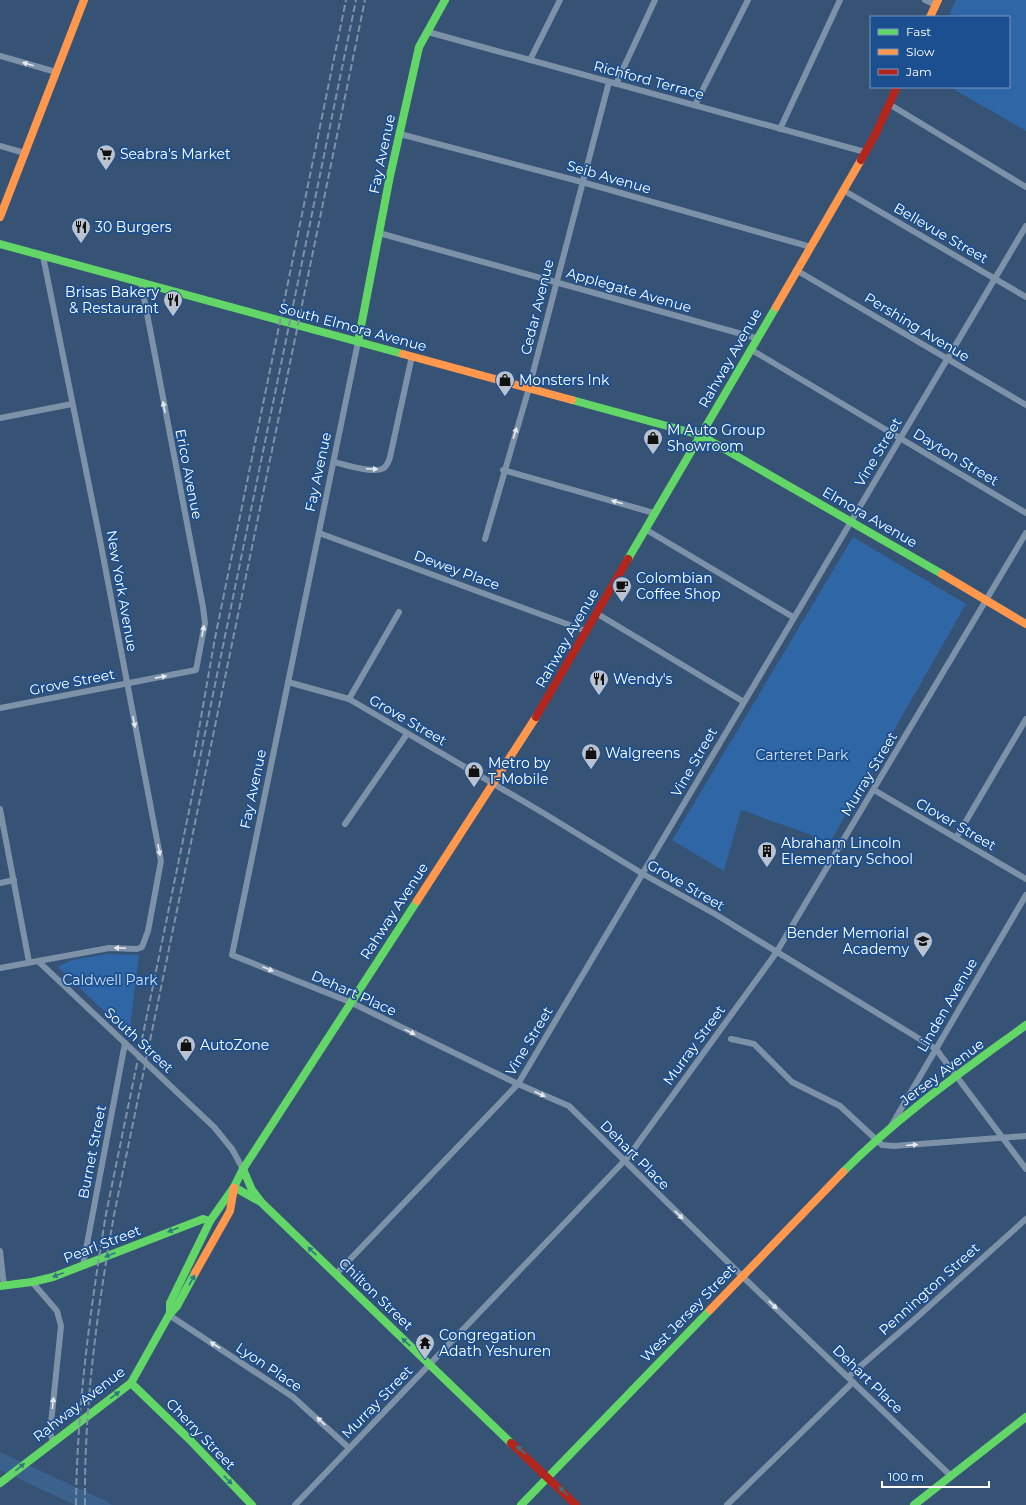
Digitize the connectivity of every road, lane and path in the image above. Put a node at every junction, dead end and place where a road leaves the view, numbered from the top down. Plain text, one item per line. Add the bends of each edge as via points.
1 (84, 0) edge
2 (445, 0) edge
3 (560, 0) edge
4 (656, 0) edge
5 (748, 0) edge
6 (840, 0) edge
7 (925, 0) edge
8 (937, 3) edge
9 (930, 16) edge
10 (428, 32) junction
11 (0, 56) edge
12 (530, 60) junction
13 (56, 72) junction
14 (609, 82) junction
15 (616, 84) junction
16 (897, 88) edge
17 (889, 104) junction
18 (695, 105) junction
19 (780, 129) junction
20 (400, 134) junction
21 (0, 146) edge
22 (865, 152) junction
23 (25, 153) junction
24 (582, 182) junction
25 (1026, 187) edge
26 (843, 190) junction
27 (0, 216) edge
28 (1026, 226) edge
29 (379, 233) junction
30 (0, 244) edge
31 (811, 247) junction
32 (44, 256) junction
33 (796, 270) junction
34 (995, 279) junction
35 (141, 282) junction
36 (555, 282) junction
37 (1026, 297) edge
38 (756, 338) junction
39 (358, 342) junction
40 (750, 349) junction
41 (412, 356) junction
42 (947, 359) junction
43 (529, 388) junction
44 (72, 404) junction
45 (1026, 405) edge
46 (0, 418) edge
47 (700, 434) junction
48 (900, 438) junction
49 (334, 462) junction
50 (503, 470) junction
51 (654, 512) junction
52 (1026, 513) edge
53 (850, 520) junction
54 (645, 529) junction
55 (1026, 532) edge
56 (319, 533) junction
57 (485, 538) dead end
58 (986, 600) junction
59 (399, 612) dead end
60 (596, 613) junction
61 (793, 617) junction
62 (1026, 624) edge
63 (586, 631) junction
64 (196, 670) joint
65 (288, 682) junction
66 (126, 684) junction
67 (349, 699) junction
68 (744, 702) junction
69 (0, 708) edge
70 (1026, 719) edge
71 (407, 734) junction
72 (493, 783) junction
73 (874, 790) junction
74 (0, 809) edge
75 (345, 824) dead end
76 (956, 838) junction
77 (643, 874) junction
78 (1026, 879) edge
79 (14, 880) junction
80 (0, 883) edge
81 (1026, 895) edge
82 (776, 953) junction
83 (232, 955) joint
84 (38, 961) junction
85 (29, 962) junction
86 (0, 968) edge
87 (350, 1002) junction
88 (1026, 1025) edge
89 (731, 1039) dead end
90 (125, 1043) junction
91 (936, 1049) junction
92 (956, 1076) junction
93 (518, 1084) junction
94 (890, 1128) junction
95 (1026, 1136) edge
96 (1003, 1138) junction
97 (875, 1141) junction
98 (624, 1162) junction
99 (243, 1169) junction
100 (1026, 1169) edge
101 (234, 1187) junction
102 (261, 1202) junction
103 (1026, 1219) edge
104 (210, 1221) junction
105 (0, 1251) edge
106 (202, 1262) junction
107 (83, 1265) junction
108 (336, 1274) junction
109 (742, 1276) junction
110 (32, 1282) junction
111 (2, 1286) edge
112 (170, 1313) junction
113 (429, 1364) junction
114 (848, 1377) junction
115 (853, 1382) junction
116 (132, 1383) junction
117 (1026, 1417) edge
118 (53, 1441) junction
119 (349, 1448) junction
120 (951, 1476) junction
121 (549, 1477) junction
122 (0, 1483) edge
123 (252, 1505) edge
124 (295, 1505) edge
125 (521, 1505) edge
126 (576, 1505) edge
127 (727, 1505) edge
128 (914, 1505) edge

1 - 13 main road
2 - 10 main road, Fay Avenue
3 - 12 street
4 - 15 street
5 - 18 street
6 - 19 street
7 - 8 street
8 - 9 main road
10 - 12 street, Richford Terrace
10 - 20 main road, Fay Avenue via 419,48
13 -> 11 street
12 - 14 street, Richford Terrace
13 - 23 main road
14 - 15 street, Richford Terrace
14 - 24 street, Cedar Avenue
15 - 18 street, Richford Terrace
16 - 17 main road, Rahway Avenue
17 - 22 main road, Rahway Avenue
17 - 25 street
18 - 19 street, Richford Terrace
19 - 22 street, Richford Terrace
20 - 24 street, Seib Avenue
20 - 29 main road, Fay Avenue
21 - 23 street
22 - 26 main road, Rahway Avenue
23 - 27 main road
24 - 31 street, Seib Avenue
24 - 36 street, Cedar Avenue
26 - 31 main road, Rahway Avenue
26 - 34 street, Bellevue Street
28 - 34 street, Vine Street
29 - 36 street, Applegate Avenue
29 - 39 main road, Fay Avenue
30 - 32 main road, South Elmora Avenue
31 - 33 main road, Rahway Avenue
32 - 35 main road, South Elmora Avenue
32 - 44 street, New York Avenue
33 - 38 main road, Rahway Avenue
33 - 42 street, Pershing Avenue
34 - 37 street, Bellevue Street
34 - 42 street, Vine Street
35 - 39 main road, South Elmora Avenue
64 -> 35 street, Erico Avenue via 205,623 204,607
36 - 38 street, Applegate Avenue
36 - 43 street, Cedar Avenue
38 - 40 main road, Rahway Avenue
39 - 41 main road, South Elmora Avenue
39 - 49 street, Fay Avenue
40 - 47 main road, Rahway Avenue
40 - 48 street, Dayton Street
41 - 43 main road, South Elmora Avenue
49 -> 41 street via 370,470 383,469 387,464
42 - 45 street, Pershing Avenue
42 - 48 street, Vine Street
43 - 47 main road, South Elmora Avenue
50 -> 43 street, Cedar Avenue
44 - 46 street
44 - 66 street, New York Avenue
47 - 51 main road, Rahway Avenue
47 - 53 main road, Elmora Avenue
48 - 52 street, Dayton Street
48 - 53 street, Vine Street
49 - 56 street, Fay Avenue
51 -> 50 street
50 - 57 street, Cedar Avenue
51 - 54 main road, Rahway Avenue
53 - 58 main road, Elmora Avenue
53 - 61 street, Vine Street
54 - 60 main road, Rahway Avenue
54 - 61 street
55 - 58 street, Murray Street
56 - 63 street, Dewey Place
56 - 65 street, Fay Avenue
58 - 62 main road, Elmora Avenue
58 - 73 street, Murray Street
59 - 67 street
60 - 63 main road, Rahway Avenue
60 - 68 street
61 - 68 street, Vine Street
63 - 72 main road, Rahway Avenue via 529,728
66 -> 64 street, Grove Street
65 - 67 street, Grove Street
65 - 83 street, Fay Avenue
66 - 69 street, Grove Street
66 -> 84 street, New York Avenue via 161,861 145,942 142,947 137,948 109,948
67 - 71 street, Grove Street
68 - 77 street, Vine Street
70 - 76 street
71 - 72 street, Grove Street
71 - 75 street
72 - 77 street, Grove Street
72 - 87 main road, Rahway Avenue
73 - 76 street, Clover Street
73 - 82 street, Murray Street
74 - 79 street
76 - 78 street, Clover Street
77 - 82 street, Grove Street via 715,914
77 - 93 street, Vine Street
79 - 80 street
79 - 85 street
81 - 91 street, Linden Avenue
82 - 91 street, Grove Street
82 - 98 street, Murray Street
83 -> 87 street, Dehart Place
84 - 85 street
84 - 90 street, South Street
85 - 86 street
87 -> 93 street, Dehart Place
87 - 99 main road, Rahway Avenue
88 - 92 main road, Jersey Avenue
89 - 97 street via 754,1044 792,1082 840,1106
90 - 99 street, South Street via 214,1128 232,1149
90 - 107 street, Burnet Street
91 - 92 street, Grove Street
91 - 94 street, Linden Avenue
92 - 94 main road, Jersey Avenue
92 - 96 street, Grove Street
93 -> 98 street, Dehart Place via 569,1106
93 - 108 street, Vine Street
94 - 97 main road, Jersey Avenue
95 - 96 street
97 -> 96 street via 882,1145 894,1146
96 - 100 street, Grove Street
97 - 109 main road, West Jersey Street
98 -> 109 street, Dehart Place
98 - 113 street, Murray Street
99 - 101 main road, Rahway Avenue
99 - 102 main road, Chilton Street via 252,1190
101 - 102 main road, Chilton Street
101 - 104 main road, Rahway Avenue
101 - 106 main road, Rahway Avenue via 230,1211
108 -> 102 main road, Chilton Street
103 - 114 street, Pennington Street
104 - 106 main road via 213,1229
104 -> 107 main road, Pearl Street via 203,1219
104 - 112 main road, Rahway Avenue via 170,1303
105 - 111 street
112 -> 106 main road, Rahway Avenue via 177,1306
107 -> 110 main road, Pearl Street
113 -> 108 main road, Chilton Street
109 -> 114 street, Dehart Place
109 - 121 main road, West Jersey Street
110 - 111 main road, Pearl Street
118 -> 110 street via 50,1433 61,1326 57,1311
112 - 116 main road, Rahway Avenue
119 -> 112 street, Lyon Place via 294,1397
113 - 119 street, Murray Street
121 -> 113 main road, Chilton Street
114 - 115 street, Dehart Place
115 - 120 street, Dehart Place
115 - 127 street
118 -> 116 main road, Rahway Avenue
116 -> 123 main road, Cherry Street
117 - 120 main road
122 -> 118 main road, Rahway Avenue
119 - 124 street, Murray Street
120 - 128 main road
121 - 125 main road, West Jersey Street
126 -> 121 main road, Chilton Street

